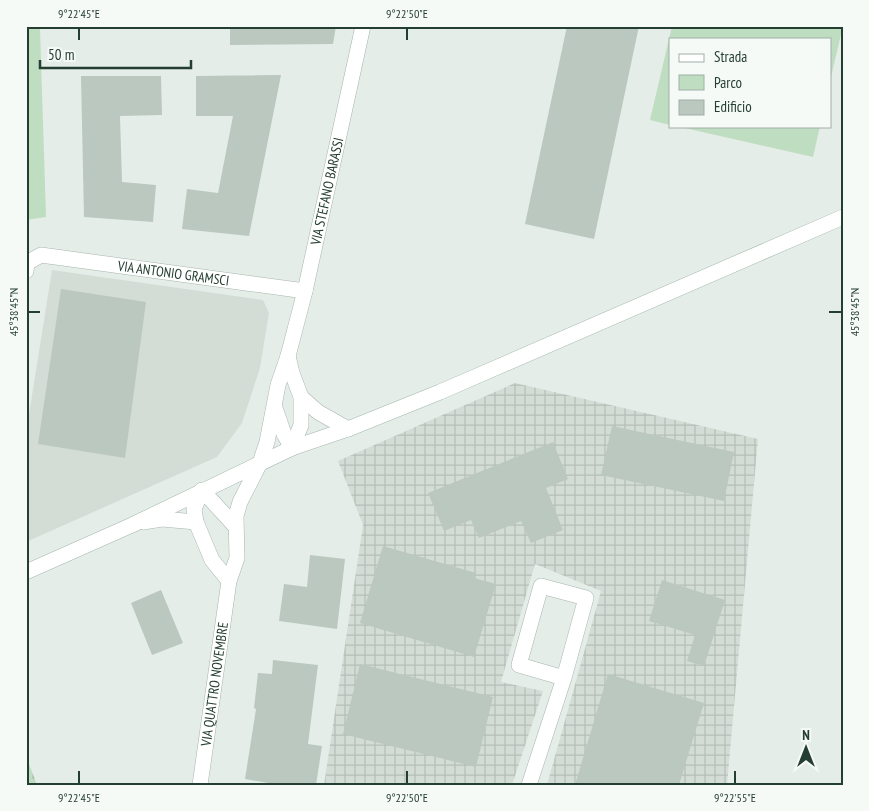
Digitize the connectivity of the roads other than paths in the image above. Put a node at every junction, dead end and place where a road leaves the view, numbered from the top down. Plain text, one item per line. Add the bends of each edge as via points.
1 (363, 26) edge
2 (843, 217) edge
3 (26, 249) edge
4 (41, 255) junction
5 (26, 270) edge
6 (305, 291) junction
7 (288, 356) junction
8 (301, 397) junction
9 (274, 408) junction
10 (348, 429) junction
11 (292, 448) junction
12 (260, 463) junction
13 (202, 490) junction
14 (196, 522) junction
15 (132, 525) junction
16 (235, 526) junction
17 (26, 572) edge
18 (228, 581) junction
19 (564, 678) junction
20 (200, 785) edge
21 (528, 785) edge

1 - 6 street, VIA STEFANO BARASSI
2 - 10 street
3 - 4 street, VIA ANTONIO GRAMSCI
4 - 5 street via 27,263
4 - 6 street, VIA ANTONIO GRAMSCI
6 - 7 street, VIA STEFANO BARASSI
7 - 8 street
7 - 9 street, VIA STEFANO BARASSI
8 - 10 street via 318,412
8 - 11 street via 300,425
9 - 11 street
9 - 12 street, VIA STEFANO BARASSI
10 - 11 street
11 - 12 street
12 - 13 street
12 - 16 street, VIA QUATTRO NOVEMBRE via 240,502
13 - 14 street via 194,509
13 - 15 street
13 - 16 street
14 - 15 street via 162,519
14 - 18 street via 212,560
15 - 17 street
16 - 18 street, VIA QUATTRO NOVEMBRE via 236,558
18 - 20 street, VIA QUATTRO NOVEMBRE
19 - 19 street via 586,598 541,586 519,665
19 - 21 street

